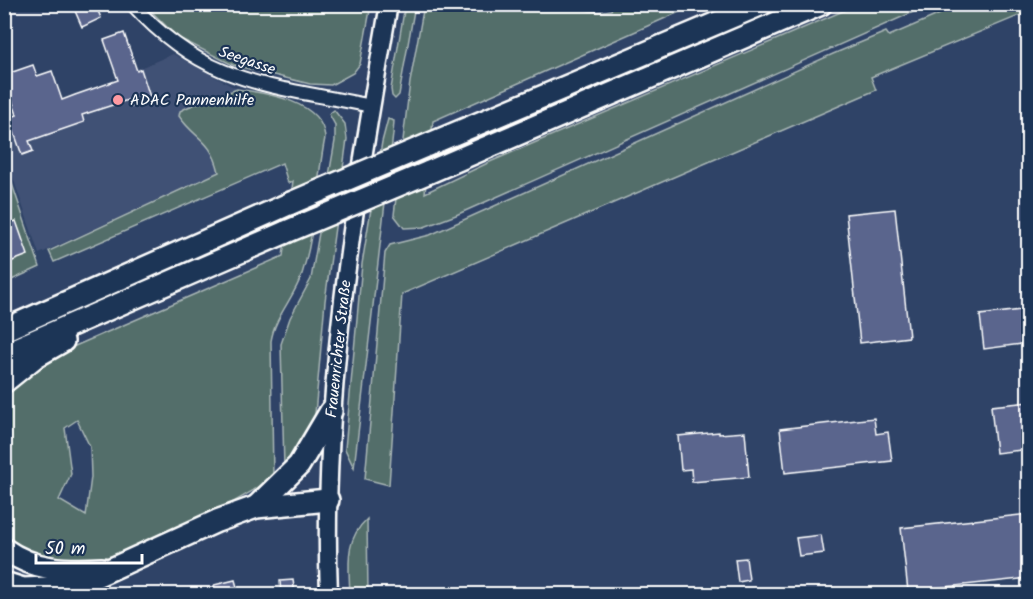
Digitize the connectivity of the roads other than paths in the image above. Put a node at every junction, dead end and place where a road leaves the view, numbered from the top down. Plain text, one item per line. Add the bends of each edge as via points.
1 (132, 4) edge
2 (389, 4) edge
3 (725, 4) edge
4 (762, 4) edge
5 (821, 4) edge
6 (626, 61) junction
7 (371, 106) junction
8 (152, 291) junction
9 (4, 330) edge
10 (4, 354) edge
11 (4, 382) edge
12 (332, 411) junction
13 (328, 500) junction
14 (256, 507) junction
15 (4, 549) edge
16 (111, 568) junction
17 (4, 583) edge
18 (329, 594) edge

1 - 7 street, Seegasse via 181,49 231,76 267,87
2 - 7 main road, Frauenrichter Straße
3 - 6 highway
4 - 6 highway
5 - 8 highway, bridge
6 - 9 highway, bridge
7 - 12 main road, Frauenrichter Straße via 354,208
8 - 10 highway
8 - 11 highway via 35,357
12 - 13 main road, Frauenrichter Straße
12 - 14 highway via 299,465
13 - 14 highway
13 - 18 main road, Frauenrichter Straße
14 - 16 highway
15 - 16 highway via 39,567 70,571
16 - 17 highway via 72,587 23,590

